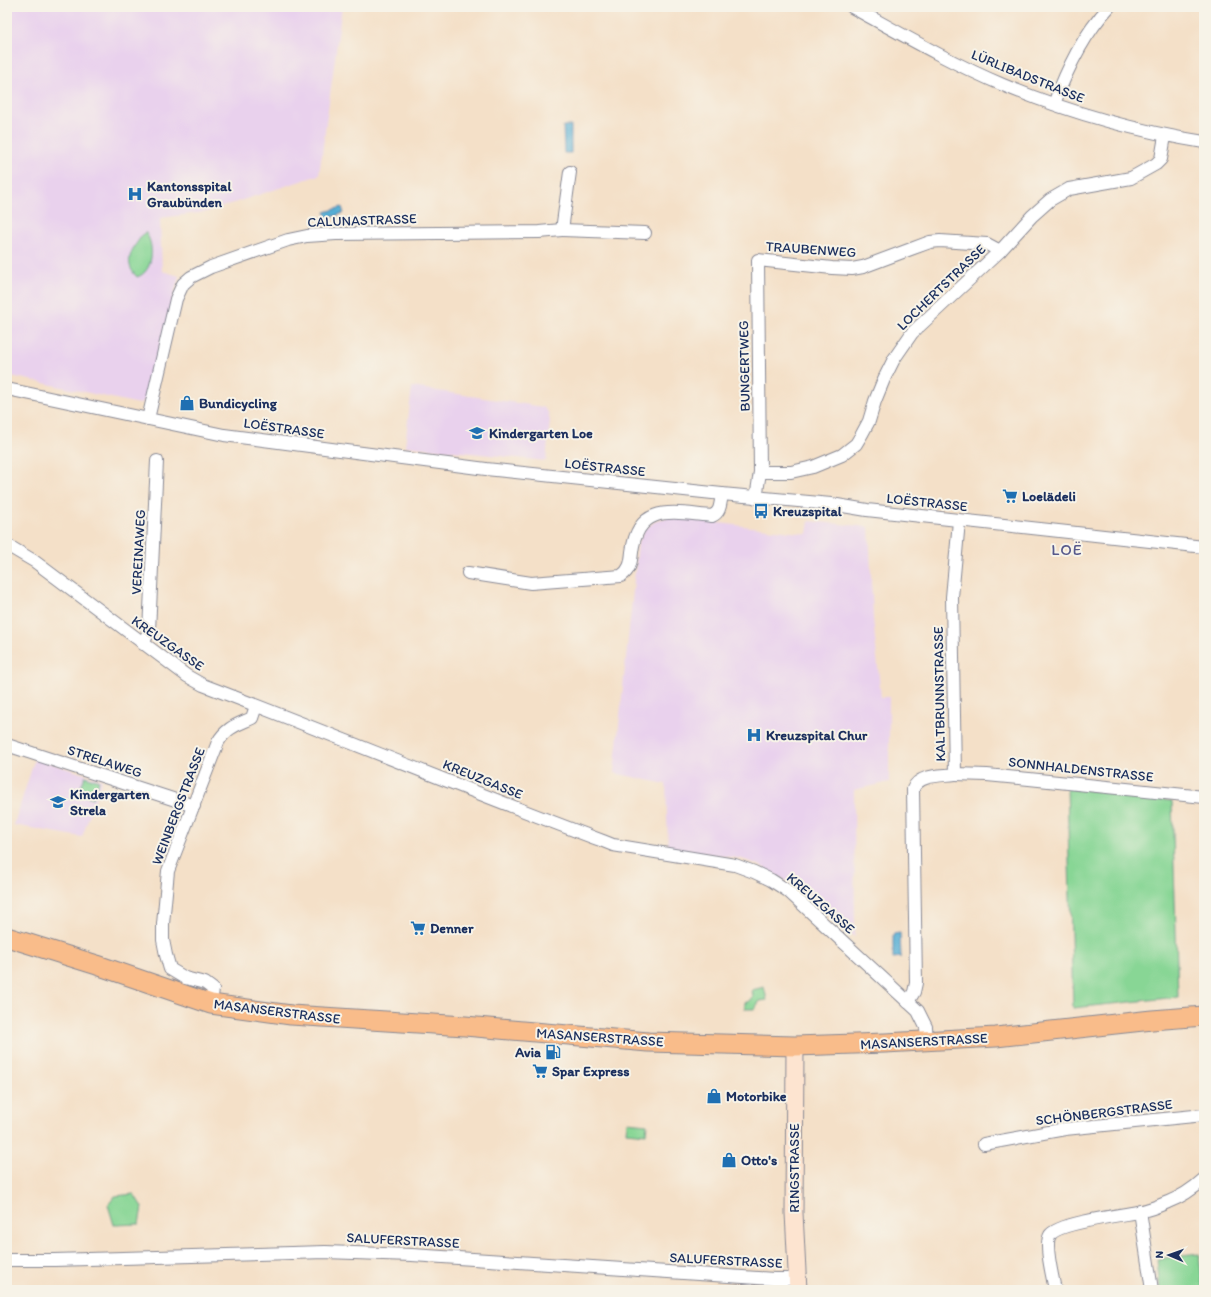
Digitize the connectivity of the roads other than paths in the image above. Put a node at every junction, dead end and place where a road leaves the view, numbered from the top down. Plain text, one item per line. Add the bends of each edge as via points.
1 (852, 7) edge
2 (1109, 7) edge
3 (1054, 104) junction
4 (1165, 136) junction
5 (1204, 142) edge
6 (570, 172) dead end
7 (562, 230) junction
8 (645, 233) dead end
9 (1000, 251) junction
10 (758, 260) joint
11 (7, 389) edge
12 (148, 419) junction
13 (157, 460) dead end
14 (760, 472) junction
15 (722, 494) junction
16 (756, 498) junction
17 (959, 520) junction
18 (7, 544) edge
19 (1204, 547) edge
20 (468, 573) dead end
21 (143, 644) junction
22 (256, 706) junction
23 (7, 745) edge
24 (955, 774) junction
25 (1204, 797) edge
26 (194, 806) junction
27 (7, 937) edge
28 (908, 1002) junction
29 (211, 1004) junction
30 (1204, 1016) edge
31 (927, 1041) junction
32 (795, 1046) junction
33 (1204, 1115) edge
34 (984, 1144) dead end
35 (1204, 1180) edge
36 (1140, 1211) junction
37 (7, 1260) edge
38 (797, 1284) edge
39 (1054, 1290) edge
40 (1152, 1290) edge

1 - 3 street, LÜRLIBADSTRASSE via 974,72
2 - 3 street via 1076,52
3 - 4 street, LÜRLIBADSTRASSE via 1109,122
4 - 5 street, LÜRLIBADSTRASSE
4 - 9 street, LOCHERTSTRASSE via 1161,159 1156,164 1131,178 1069,189 1050,200 1032,216
6 - 7 street
7 - 8 street
7 - 12 street, CALUNASTRASSE via 308,236 270,245 211,267 191,277 180,289
9 - 10 street, TRAUBENWEG via 987,244 940,241 917,246 863,268 852,269
9 - 14 street, LOCHERTSTRASSE via 912,334 894,359 875,400 869,421 856,444 842,455 813,467 791,472
10 - 14 street, BUNGERTWEG
11 - 12 street, LOËSTRASSE
12 - 15 street, LOËSTRASSE via 224,435 334,450
13 - 21 street, VEREINAWEG via 149,631
14 - 16 street
15 - 16 street, LOËSTRASSE
15 - 20 street via 717,514 712,516 669,512 647,519 638,529 634,540 630,566 621,576 531,583
16 - 17 street, LOËSTRASSE via 831,504
17 - 19 street, LOËSTRASSE
17 - 24 street, KALTBRUNNSTRASSE via 952,597
18 - 21 street, KREUZGASSE via 34,561
21 - 22 street, KREUZGASSE via 203,685
22 - 26 street, WEINBERGSTRASSE via 252,718 223,733
22 - 28 street, KREUZGASSE via 613,845 735,865 754,872 788,891
23 - 26 street, STRELAWEG
24 - 25 street, SONNHALDENSTRASSE via 1015,777
24 - 28 street, KALTBRUNNSTRASSE via 921,780 913,789 916,983
26 - 29 street, WEINBERGSTRASSE via 168,871 164,940 170,969 185,978 205,983 213,989
27 - 29 main road, MASANSERSTRASSE
28 - 31 street, KREUZGASSE via 925,1022
29 - 32 main road, MASANSERSTRASSE via 291,1015 640,1041
30 - 31 main road, MASANSERSTRASSE via 996,1037
31 - 32 main road, MASANSERSTRASSE
32 - 38 main road, RINGSTRASSE via 794,1213
33 - 34 street, SCHÖNBERGSTRASSE via 1065,1129
35 - 36 street via 1168,1203
36 - 39 street via 1056,1230 1050,1236 1048,1246
36 - 40 street
37 - 38 street, SALUFERSTRASSE via 325,1252 412,1255 774,1279

